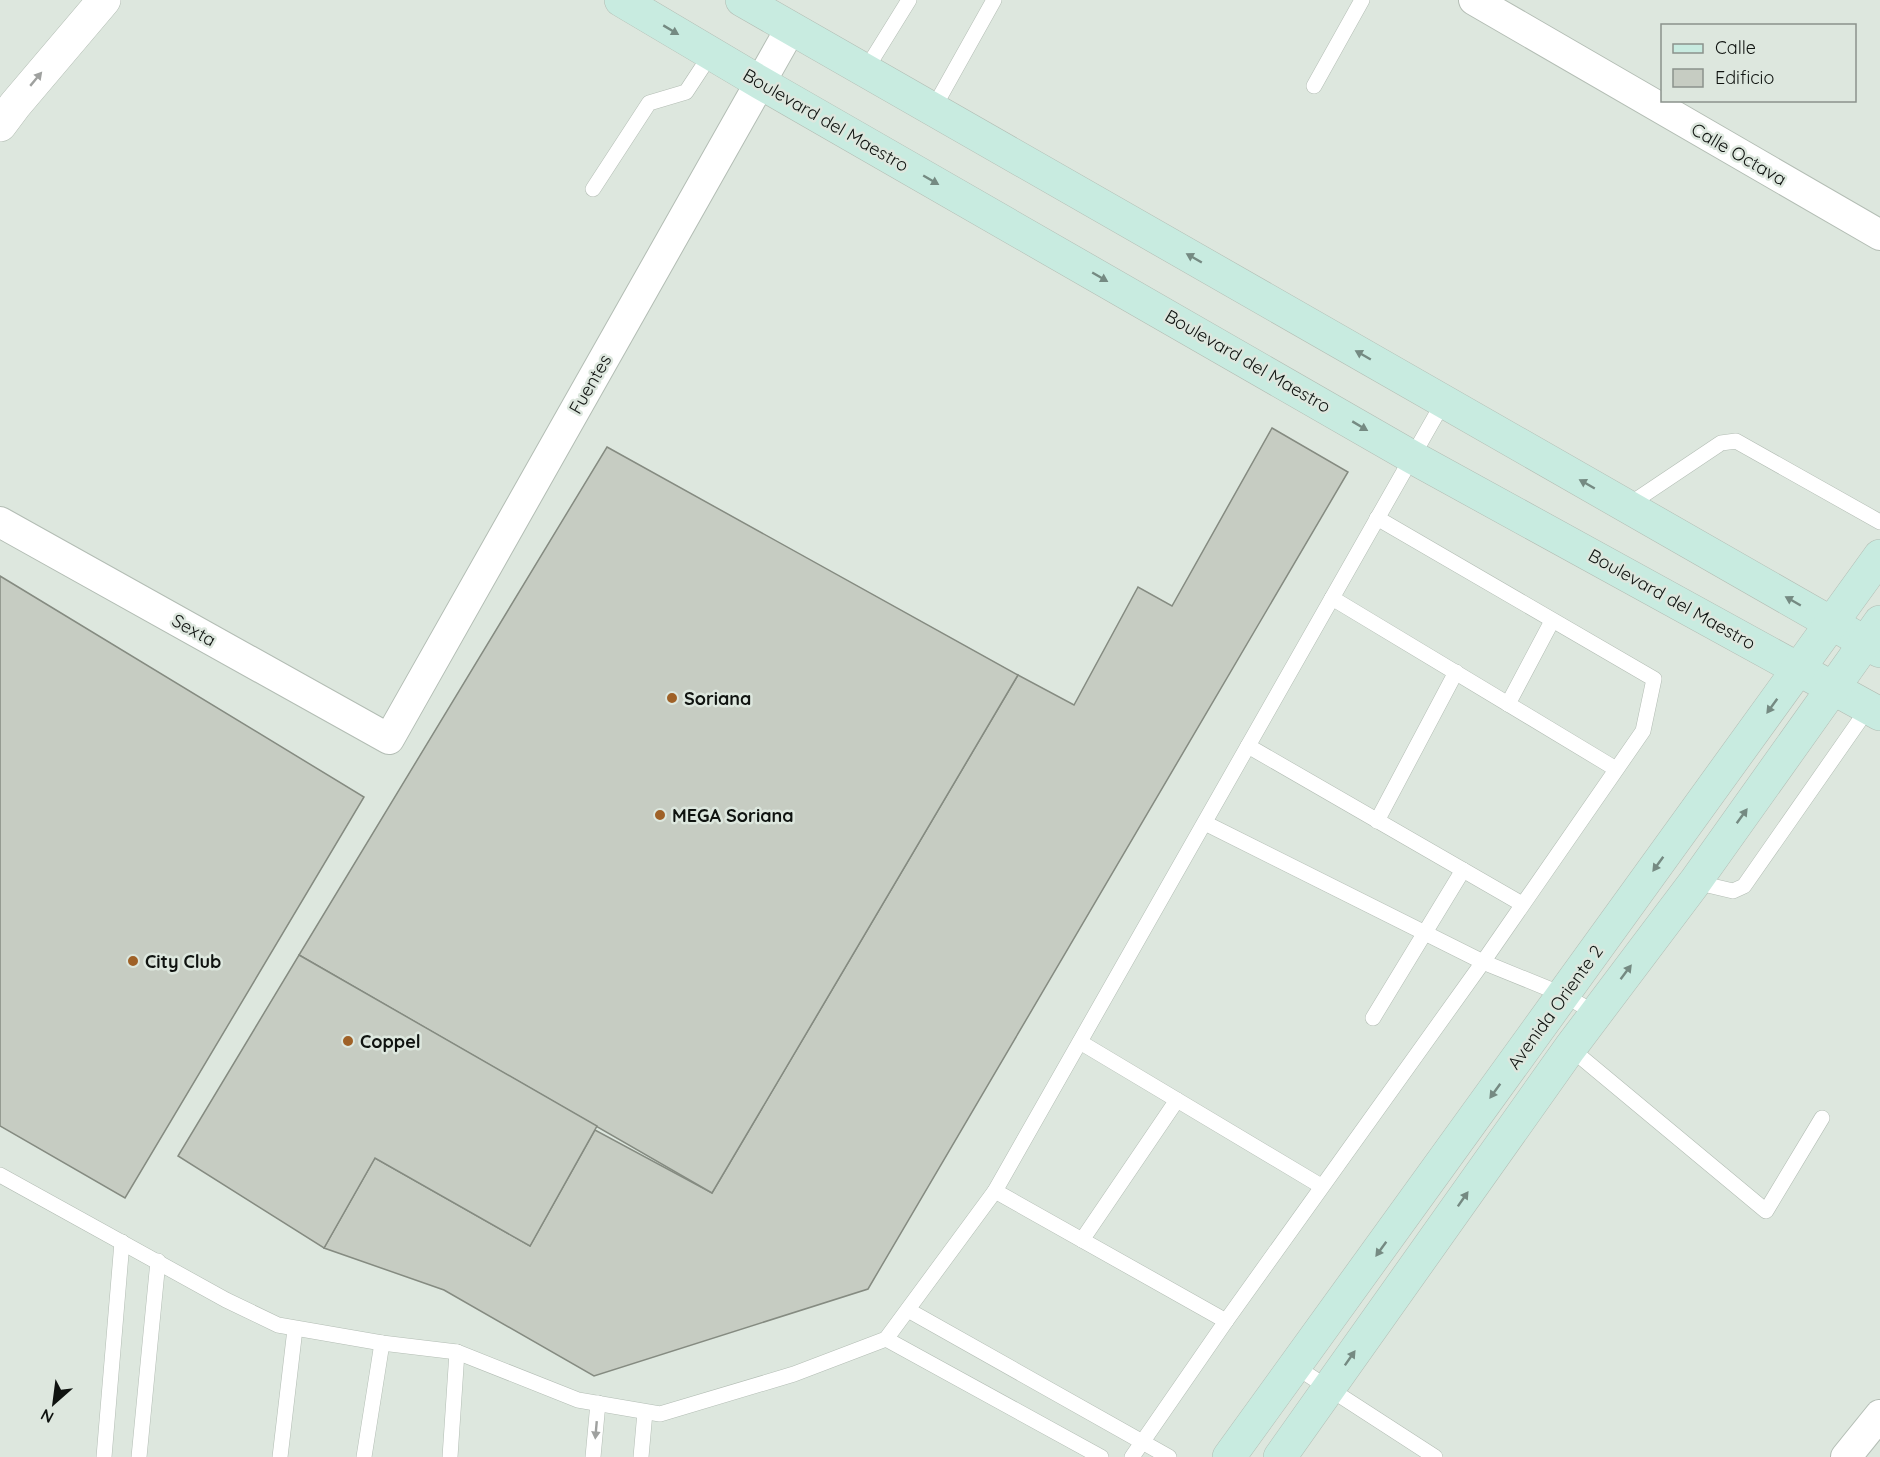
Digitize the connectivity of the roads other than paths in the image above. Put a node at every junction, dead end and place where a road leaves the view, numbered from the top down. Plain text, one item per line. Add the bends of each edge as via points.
1 (104, 0) edge
2 (621, 0) edge
3 (742, 0) edge
4 (909, 0) edge
5 (994, 0) edge
6 (1362, 0) edge
7 (1474, 0) edge
8 (791, 28) junction
9 (711, 54) junction
10 (865, 70) junction
11 (761, 84) junction
12 (1314, 86) dead end
13 (5, 109) edge
14 (933, 109) junction
15 (593, 189) dead end
16 (1880, 236) edge
17 (1444, 401) junction
18 (1412, 456) junction
19 (1627, 507) junction
20 (1377, 519) junction
21 (0, 522) edge
22 (1880, 522) edge
23 (1880, 556) edge
24 (1332, 598) junction
25 (1552, 621) junction
26 (1832, 623) junction
27 (1875, 639) edge
28 (1799, 668) junction
29 (1456, 672) junction
30 (1833, 688) junction
31 (1508, 704) junction
32 (1875, 711) edge
33 (389, 739) joint
34 (1248, 746) junction
35 (1616, 769) junction
36 (1377, 821) junction
37 (1205, 823) junction
38 (1463, 870) junction
39 (1695, 882) junction
40 (1522, 904) junction
41 (1424, 933) junction
42 (1483, 962) junction
43 (1564, 995) junction
44 (1595, 1013) junction
45 (1373, 1018) dead end
46 (1080, 1042) junction
47 (1569, 1048) junction
48 (1177, 1100) junction
49 (1822, 1118) dead end
50 (0, 1174) edge
51 (1321, 1186) junction
52 (995, 1191) junction
53 (1082, 1240) junction
54 (122, 1242) junction
55 (158, 1261) junction
56 (908, 1310) junction
57 (1226, 1321) junction
58 (295, 1329) junction
59 (886, 1339) junction
60 (382, 1344) junction
61 (457, 1352) junction
62 (1296, 1367) junction
63 (1328, 1389) junction
64 (598, 1403) junction
65 (645, 1412) junction
66 (1880, 1416) edge
67 (1142, 1442) junction
68 (104, 1457) edge
69 (140, 1457) edge
70 (280, 1457) edge
71 (364, 1457) edge
72 (450, 1457) edge
73 (594, 1457) edge
74 (641, 1457) edge
75 (1101, 1457) edge
76 (1132, 1457) edge
77 (1168, 1457) edge
78 (1230, 1457) edge
79 (1280, 1457) edge
80 (1435, 1457) edge
81 (1846, 1457) edge

13 -> 1 street
2 -> 9 main road, Boulevard del Maestro
3 - 8 main road
4 - 10 lane
5 - 14 lane
6 - 12 lane
7 - 16 street, Calle Octava
8 - 10 main road
8 - 11 street, Fuentes
9 - 11 main road, Boulevard del Maestro
9 - 15 lane via 686,92 649,103
10 - 14 main road
11 -> 18 main road, Boulevard del Maestro
11 - 33 street, Fuentes
17 -> 14 main road
17 - 18 lane
19 -> 17 main road
18 - 20 lane
18 - 28 main road, Boulevard del Maestro
19 - 22 lane via 1721,442 1736,441
26 -> 19 main road
20 - 24 lane
20 - 25 lane
21 - 33 street, Sexta
23 - 26 main road, Avenida Oriente 2
24 - 29 lane
24 - 34 lane
25 - 31 lane
25 - 35 lane via 1654,679 1643,731
26 - 27 main road
26 - 28 main road, Avenida Oriente 2
27 - 30 main road, Avenida Oriente 2
28 - 30 main road, Boulevard del Maestro
28 -> 43 main road, Avenida Oriente 2
29 - 31 lane
29 - 36 lane
30 - 32 main road, Boulevard del Maestro
39 -> 30 main road, Avenida Oriente 2
31 - 35 lane
32 - 39 lane via 1744,886 1733,891
34 - 36 lane
34 - 37 lane
35 - 40 lane
36 - 38 lane
37 - 41 lane
37 - 46 lane
38 - 40 lane
38 - 41 lane
44 -> 39 main road, Avenida Oriente 2
40 - 42 lane
41 - 42 lane
41 - 45 lane
42 - 43 lane
42 - 51 lane
43 - 44 lane
43 -> 62 main road, Avenida Oriente 2
44 - 47 main road, Avenida Oriente 2
46 - 48 lane
46 - 52 lane
47 - 49 lane via 1766,1211
63 -> 47 main road, Avenida Oriente 2
48 - 51 lane
48 - 53 lane
50 - 54 lane
51 - 57 lane
52 - 53 lane
52 - 56 lane
53 - 57 lane
54 - 55 lane
54 - 68 lane
55 - 58 lane via 226,1300
55 - 69 lane
56 - 59 lane
56 - 67 lane
57 - 67 lane
58 - 60 lane
58 - 70 lane
59 - 65 lane via 794,1374 660,1414
59 - 75 lane
60 - 61 lane
60 - 71 lane
61 - 64 lane via 578,1400
61 - 72 lane
62 - 63 lane
62 - 78 main road, Avenida Oriente 2
63 - 79 main road, Avenida Oriente 2
63 - 80 lane
64 - 65 lane
64 -> 73 lane
65 - 74 lane
66 - 81 street
67 - 76 lane
67 - 77 lane

